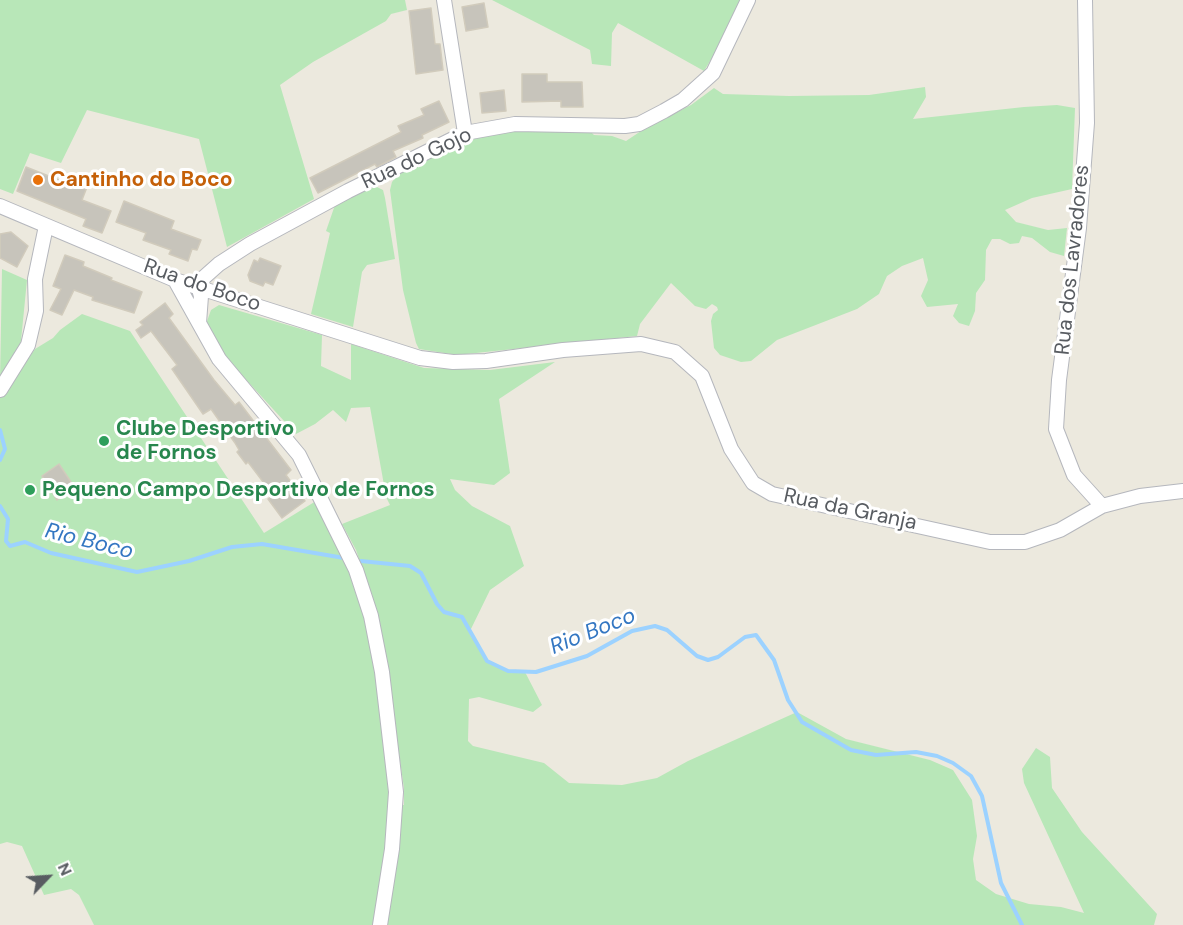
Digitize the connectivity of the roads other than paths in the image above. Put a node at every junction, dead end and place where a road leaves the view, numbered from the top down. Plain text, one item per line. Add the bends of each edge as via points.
1 (444, 0) edge
2 (748, 0) edge
3 (1085, 0) edge
4 (465, 133) junction
5 (0, 206) edge
6 (46, 226) junction
7 (175, 280) junction
8 (198, 286) junction
9 (199, 324) junction
10 (409, 355) joint
11 (0, 390) edge
12 (1183, 491) edge
13 (1102, 506) junction
14 (380, 925) edge

1 - 4 street
2 - 4 street, Rua do Gojo via 713,72 683,100 652,118 625,126 515,124
3 - 13 street, Rua dos Lavradores via 1087,123 1056,429 1074,475
4 - 8 street, Rua do Gojo via 250,244 210,271
5 - 6 street, Rua do Boco
6 - 7 street, Rua do Boco
6 - 11 street via 28,345
7 - 8 street, Rua do Boco
7 - 9 street
8 - 9 street
8 - 10 street, Rua do Boco
9 - 14 street via 219,359 299,455 356,570 371,616 382,672 396,792
10 - 13 street, Rua da Granja via 453,362 630,345 661,347 675,352 702,375 731,448 753,483 772,494 990,542 1025,542 1060,530
12 - 13 street, Rua da Granja

